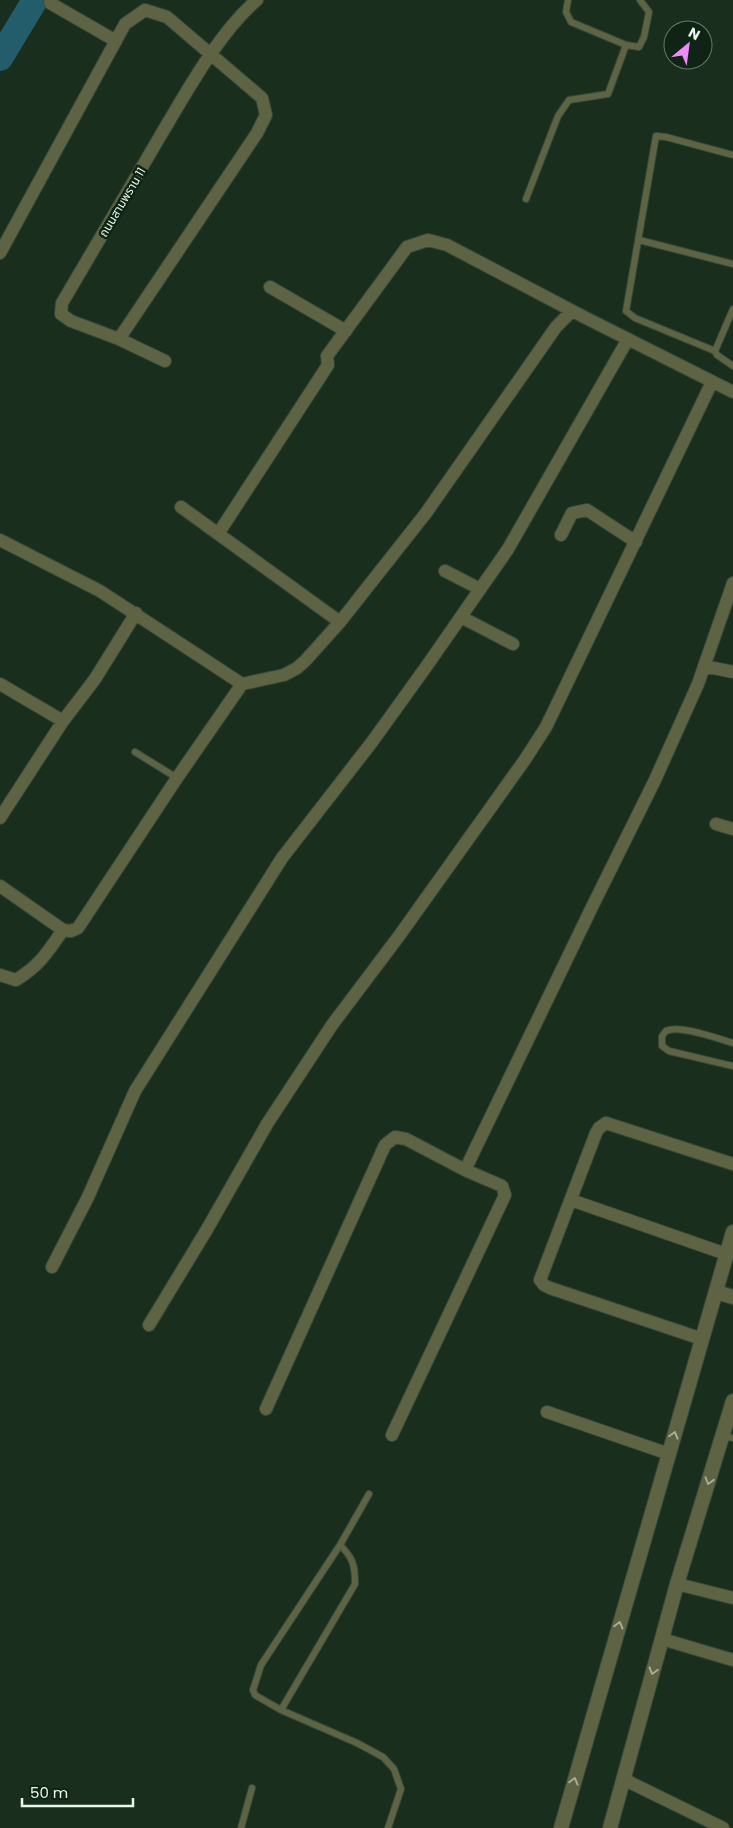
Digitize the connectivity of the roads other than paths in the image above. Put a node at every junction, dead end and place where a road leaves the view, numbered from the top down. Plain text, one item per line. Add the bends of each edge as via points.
1 (257, 0) edge
2 (568, 0) edge
3 (640, 0) edge
4 (50, 3) dead end
5 (116, 41) junction
6 (626, 46) junction
7 (211, 55) junction
8 (733, 155) edge
9 (526, 199) dead end
10 (639, 240) junction
11 (0, 253) edge
12 (733, 264) edge
13 (270, 287) dead end
14 (733, 309) edge
15 (572, 311) junction
16 (346, 331) junction
17 (119, 339) junction
18 (628, 339) junction
19 (715, 351) junction
20 (165, 361) dead end
21 (733, 366) edge
22 (712, 382) junction
23 (733, 392) edge
24 (180, 507) dead end
25 (218, 534) junction
26 (561, 535) dead end
27 (0, 540) edge
28 (636, 542) junction
29 (445, 571) dead end
30 (733, 583) edge
31 (480, 588) junction
32 (136, 613) junction
33 (461, 617) junction
34 (340, 622) junction
35 (512, 644) dead end
36 (704, 666) junction
37 (733, 672) edge
38 (0, 684) edge
39 (242, 684) junction
40 (63, 721) junction
41 (135, 752) dead end
42 (177, 778) junction
43 (0, 818) edge
44 (716, 824) dead end
45 (733, 829) edge
46 (0, 886) edge
47 (63, 930) junction
48 (0, 975) edge
49 (733, 1043) edge
50 (733, 1066) edge
51 (733, 1164) edge
52 (465, 1170) junction
53 (571, 1200) junction
54 (733, 1232) edge
55 (726, 1254) junction
56 (52, 1267) dead end
57 (716, 1292) junction
58 (733, 1297) edge
59 (149, 1325) dead end
60 (702, 1340) junction
61 (733, 1401) edge
62 (266, 1409) dead end
63 (547, 1412) dead end
64 (392, 1435) dead end
65 (728, 1437) edge
66 (669, 1454) junction
67 (369, 1494) dead end
68 (340, 1545) junction
69 (677, 1584) junction
70 (733, 1598) edge
71 (662, 1639) junction
72 (733, 1660) edge
73 (281, 1710) junction
74 (623, 1779) junction
75 (252, 1788) dead end
76 (241, 1828) edge
77 (388, 1828) edge
78 (561, 1828) edge
79 (610, 1828) edge
80 (723, 1828) edge

1 - 7 street, ถนนสามพราน 11 via 242,12
2 - 6 lane via 566,12 571,22
3 - 6 lane via 649,12 644,37 639,46
4 - 5 street
5 - 7 street via 125,24 145,10 167,17
5 - 11 street
6 - 9 lane via 608,94 569,100 558,116
7 - 17 street via 262,98 266,115
7 - 17 street, ถนนสามพราน 11 via 62,303 61,314 71,322
8 - 10 lane via 656,136
10 - 12 lane
10 - 19 lane via 626,311 635,318
13 - 16 street
14 - 19 lane
15 - 16 street via 447,245 428,240 407,247
15 - 18 street
15 - 34 street via 556,327 426,513
16 - 25 street via 327,356 328,365
17 - 20 street, ถนนสามพราน 11
18 - 22 street
18 - 31 street via 508,549
19 - 21 lane
22 - 23 street
22 - 28 street
24 - 25 street
25 - 34 street
26 - 28 street via 572,513 587,510
27 - 32 street via 100,590
28 - 59 street via 546,727 399,936 332,1025 267,1124
29 - 31 street
30 - 36 street
31 - 33 street
32 - 39 street
32 - 40 street via 95,679
33 - 35 street
33 - 56 street via 372,742 282,858 250,908 136,1091
34 - 39 street via 297,668 284,675
36 - 37 street
36 - 52 street via 655,780
38 - 40 street
39 - 42 street
40 - 43 street
41 - 42 lane
42 - 47 street via 84,921 78,928
44 - 45 street
46 - 47 street
47 - 48 street via 44,958 29,972 16,980
49 - 50 lane via 673,1028 666,1031 662,1040 662,1046 669,1051
51 - 53 street via 606,1123 596,1133
52 - 62 street via 406,1139 395,1137 385,1145
52 - 64 street via 502,1186 503,1201
53 - 55 street
53 - 60 street via 540,1280 542,1283
54 - 55 street
55 - 57 street
57 - 58 street
57 - 60 street
66 -> 60 street
61 - 65 street
63 - 66 street
65 -> 69 street
78 -> 66 street
67 - 68 lane
68 - 73 lane via 350,1554 355,1568 354,1584
68 - 73 lane via 261,1666 253,1690 255,1695
69 - 70 street
69 - 71 street
71 - 72 street
71 -> 74 street
73 - 77 lane via 357,1743 383,1757 394,1769 402,1789
74 - 79 street
74 - 80 street
75 - 76 lane

